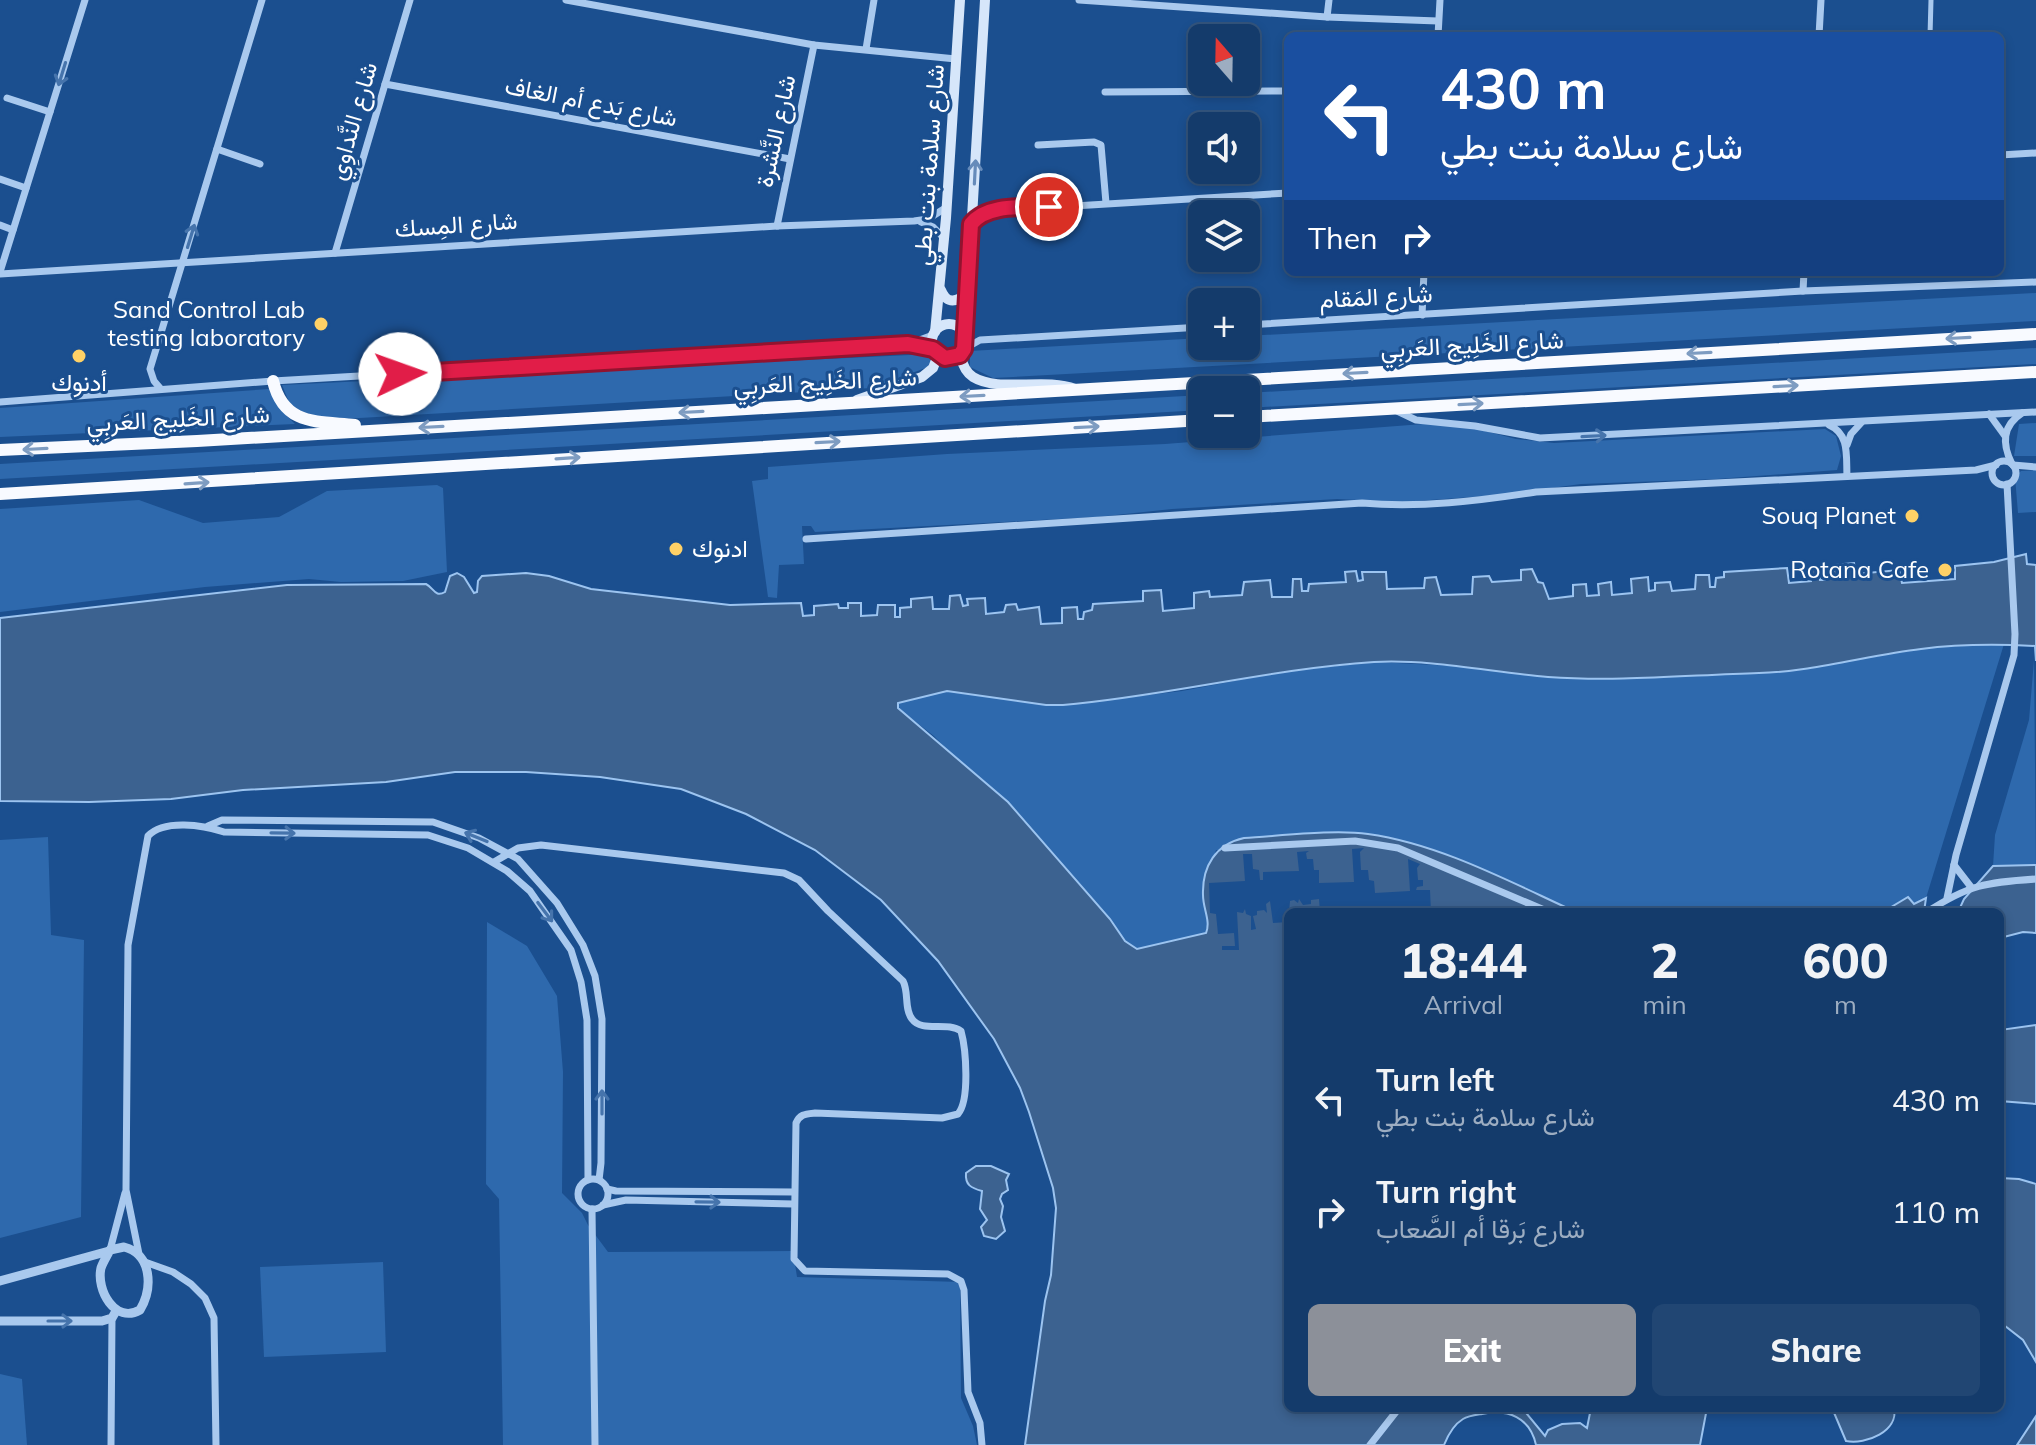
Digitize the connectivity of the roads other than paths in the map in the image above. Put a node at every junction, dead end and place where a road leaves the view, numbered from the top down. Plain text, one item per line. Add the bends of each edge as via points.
1 (85, 0) edge
2 (262, 0) edge
3 (410, 0) edge
4 (566, 0) edge
5 (874, 0) edge
6 (960, 0) edge
7 (985, 0) edge
8 (1079, 0) edge
9 (1329, 0) edge
10 (1440, 0) edge
11 (1821, 0) edge
12 (1931, 0) edge
13 (1327, 17) junction
14 (1438, 21) junction
15 (1438, 32) edge
16 (1819, 32) edge
17 (1930, 32) edge
18 (814, 45) junction
19 (866, 49) junction
20 (956, 59) junction
21 (385, 84) junction
22 (1284, 91) edge
23 (1105, 92) dead end
24 (7, 98) dead end
25 (50, 112) junction
26 (1038, 145) dead end
27 (217, 149) junction
28 (2036, 153) edge
29 (2004, 155) edge
30 (790, 159) junction
31 (260, 164) dead end
32 (0, 179) edge
33 (26, 188) junction
34 (1284, 193) edge
35 (973, 198) junction
36 (1106, 203) junction
37 (947, 207) junction
38 (991, 211) junction
39 (914, 221) junction
40 (971, 224) junction
41 (0, 225) edge
42 (777, 226) junction
43 (13, 230) junction
44 (944, 238) junction
45 (335, 253) junction
46 (182, 264) junction
47 (0, 273) edge
48 (1424, 276) edge
49 (1804, 276) edge
50 (2036, 282) edge
51 (940, 288) junction
52 (1803, 291) junction
53 (967, 293) junction
54 (1422, 315) junction
55 (1260, 324) edge
56 (1188, 328) edge
57 (934, 333) junction
58 (2036, 334) edge
59 (965, 335) junction
60 (980, 340) junction
61 (908, 344) junction
62 (936, 352) junction
63 (962, 352) junction
64 (2036, 372) edge
65 (273, 381) junction
66 (160, 388) junction
67 (1078, 390) junction
68 (1, 401) edge
69 (852, 402) junction
70 (1393, 409) junction
71 (2024, 412) junction
72 (2036, 412) edge
73 (1989, 414) junction
74 (1260, 416) edge
75 (1188, 421) edge
76 (1865, 422) junction
77 (1823, 423) junction
78 (390, 429) junction
79 (2005, 436) junction
80 (2005, 445) junction
81 (1846, 448) junction
82 (0, 450) edge
83 (1996, 464) junction
84 (2012, 464) junction
85 (2034, 468) edge
86 (1976, 470) junction
87 (1847, 476) junction
88 (2015, 477) junction
89 (1994, 478) junction
90 (2007, 484) junction
91 (0, 494) edge
92 (806, 539) dead end
93 (206, 826) junction
94 (1225, 848) dead end
95 (507, 853) junction
96 (494, 862) junction
97 (1954, 865) junction
98 (2036, 879) edge
99 (1971, 887) junction
100 (1947, 898) junction
101 (1540, 908) edge
102 (1933, 908) edge
103 (588, 1180) junction
104 (599, 1180) junction
105 (607, 1189) junction
106 (126, 1190) junction
107 (793, 1192) junction
108 (793, 1204) junction
109 (603, 1205) junction
110 (592, 1209) junction
111 (109, 1250) junction
112 (142, 1258) junction
113 (0, 1281) edge
114 (114, 1314) junction
115 (0, 1321) edge
116 (1396, 1412) edge
117 (111, 1445) edge
118 (216, 1445) edge
119 (595, 1445) edge
120 (982, 1445) edge
121 (1370, 1445) edge

1 -> 25 street
2 - 27 street
3 - 21 street, شارع النَّداوِي
4 - 18 street
5 - 19 street
6 - 20 main road, شارع سلامة بنت بطي
35 -> 7 main road, شارع سلامة بنت بطي
8 - 13 street
9 - 13 street
10 - 14 street
11 - 16 street
12 - 17 street
13 - 14 street
14 - 15 street
18 - 19 street
18 - 30 street, شارع النَّشرة
19 - 20 street
20 - 37 main road, شارع سلامة بنت بطي
21 - 30 street, شارع بَدع أم الغاف
21 - 45 street, شارع النَّداوِي
22 - 23 street
24 - 25 street
25 - 33 street
26 - 36 street via 1101,145
27 - 31 street
46 -> 27 street
28 - 29 street
30 - 42 street, شارع النَّشرة
32 - 33 street
33 - 43 street
34 - 36 street
35 - 38 street
35 - 40 main road, شارع سلامة بنت بطي
36 - 38 street
37 - 39 street, شارع المِسك
37 - 44 main road, شارع سلامة بنت بطي
38 - 40 street
39 - 42 street, شارع المِسك
39 - 44 street
40 - 53 main road, شارع سلامة بنت بطي
41 - 43 street
42 - 45 street, شارع المِسك
43 - 47 street
44 - 51 main road, شارع سلامة بنت بطي
45 - 46 street, شارع المِسك
46 - 47 street, شارع المِسك
46 - 66 street via 150,369
48 - 54 street
49 - 52 street
50 - 52 street, شارع المَقام
51 - 53 main road via 949,301
51 - 57 main road, شارع سلامة بنت بطي
52 - 54 street, شارع المَقام
53 - 59 main road, شارع سلامة بنت بطي
54 - 55 street, شارع المَقام
56 - 60 street
57 - 59 main road via 951,324
57 - 61 street
57 - 62 main road
58 -> 67 highway, شارع الخَلِيج العَربِي
59 - 60 street
59 - 63 main road
60 - 63 street
61 - 62 street
61 - 65 street
62 - 63 main road via 945,358
62 - 69 main road via 933,368 922,377
63 - 67 main road via 968,372 978,379
70 -> 64 highway
65 - 66 street
65 - 78 highway via 284,408 301,419
66 - 68 street
67 -> 69 highway, شارع الخَلِيج العَربِي
69 -> 78 highway, شارع الخَلِيج العَربِي
70 - 74 highway
70 -> 77 street via 1416,420 1540,438
71 - 72 street
71 - 73 street
71 - 79 street
73 - 76 street
73 - 79 street
91 -> 75 highway
76 - 77 street
76 - 81 street via 1851,434
77 - 81 street via 1838,429
78 -> 82 highway, شارع الخَلِيج العَربِي
79 - 80 street
80 - 83 street
80 - 84 street
81 - 87 street
83 - 84 street
83 - 86 street
83 - 89 street
84 - 85 street
84 - 88 street
85 - 88 street
86 - 87 street
86 - 89 street
87 - 92 street
88 - 90 street
89 - 90 street
90 - 97 street via 2014,655
95 -> 93 street via 433,822 222,820
93 -> 96 street via 224,832 428,835
93 - 106 street via 163,828 148,836 128,945
94 - 101 street via 1367,841 1398,848
95 - 96 street
104 -> 95 street via 602,1019 595,976 557,903
95 - 107 street via 541,845 784,873 799,880 903,981 912,1021 961,1031 965,1102 958,1114 803,1114 796,1123
96 -> 103 street via 530,891 571,950 587,1020
97 - 99 street
97 - 100 street
98 - 99 street
99 - 100 street
100 - 102 street
103 - 104 street
103 - 110 street via 578,1194
104 - 105 street
105 - 107 street
105 - 109 street
106 - 111 street
106 - 112 street
107 - 108 street
109 -> 108 street via 626,1200
108 - 120 street via 794,1259 802,1270 948,1274 961,1281 968,1392
109 - 110 street
110 - 119 street
111 - 112 street via 124,1247
111 - 113 street
111 - 114 street via 101,1279
112 - 114 street via 149,1280 147,1298 134,1313
112 - 118 street via 191,1284 214,1318
115 -> 114 street via 102,1321
114 - 117 street
116 - 121 street

